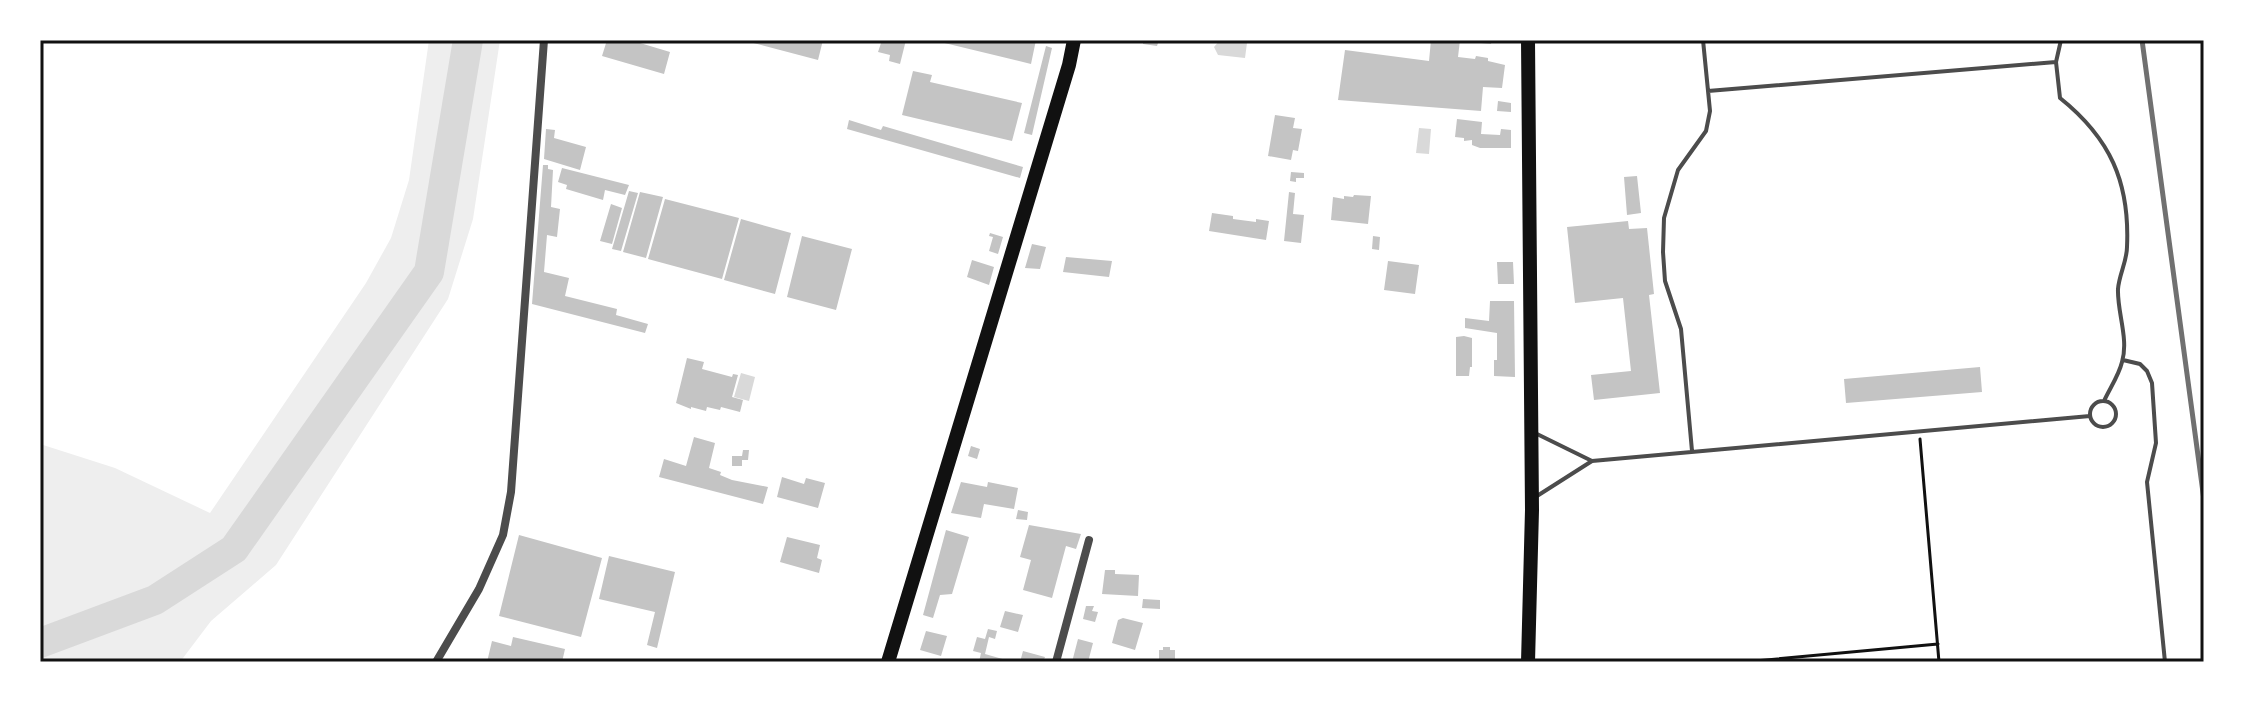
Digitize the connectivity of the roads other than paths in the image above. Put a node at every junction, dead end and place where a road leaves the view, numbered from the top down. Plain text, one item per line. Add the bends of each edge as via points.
1 (544, 40) edge
2 (1074, 40) edge
3 (1528, 40) edge
4 (1703, 40) edge
5 (2061, 40) edge
6 (2056, 62) junction
7 (1708, 91) junction
8 (2123, 360) junction
9 (2104, 401) junction
10 (2090, 416) junction
11 (1531, 431) junction
12 (1692, 452) junction
13 (1592, 461) junction
14 (1531, 500) junction
15 (1089, 540) dead end
16 (436, 662) edge
17 (888, 662) edge
18 (1056, 662) edge
19 (1528, 662) edge
20 (2165, 662) edge

1 - 16 street via 511,492 503,535
2 - 17 main road
3 - 11 main road
4 - 7 lane
5 - 6 lane
6 - 7 lane
6 - 8 lane via 2060,98 2101,138 2120,178 2127,217 2127,250 2118,288
7 - 12 lane via 1706,131 1678,170 1664,218 1665,281 1681,329
8 - 9 lane
8 - 20 lane via 2140,364 2152,383 2156,443 2147,482
9 - 10 lane via 2093,405
9 - 10 lane via 2117,412 2113,424 2096,426
10 - 12 lane
11 - 13 lane
11 - 14 main road
12 - 13 lane
13 - 14 lane
14 - 19 main road
15 - 18 street

